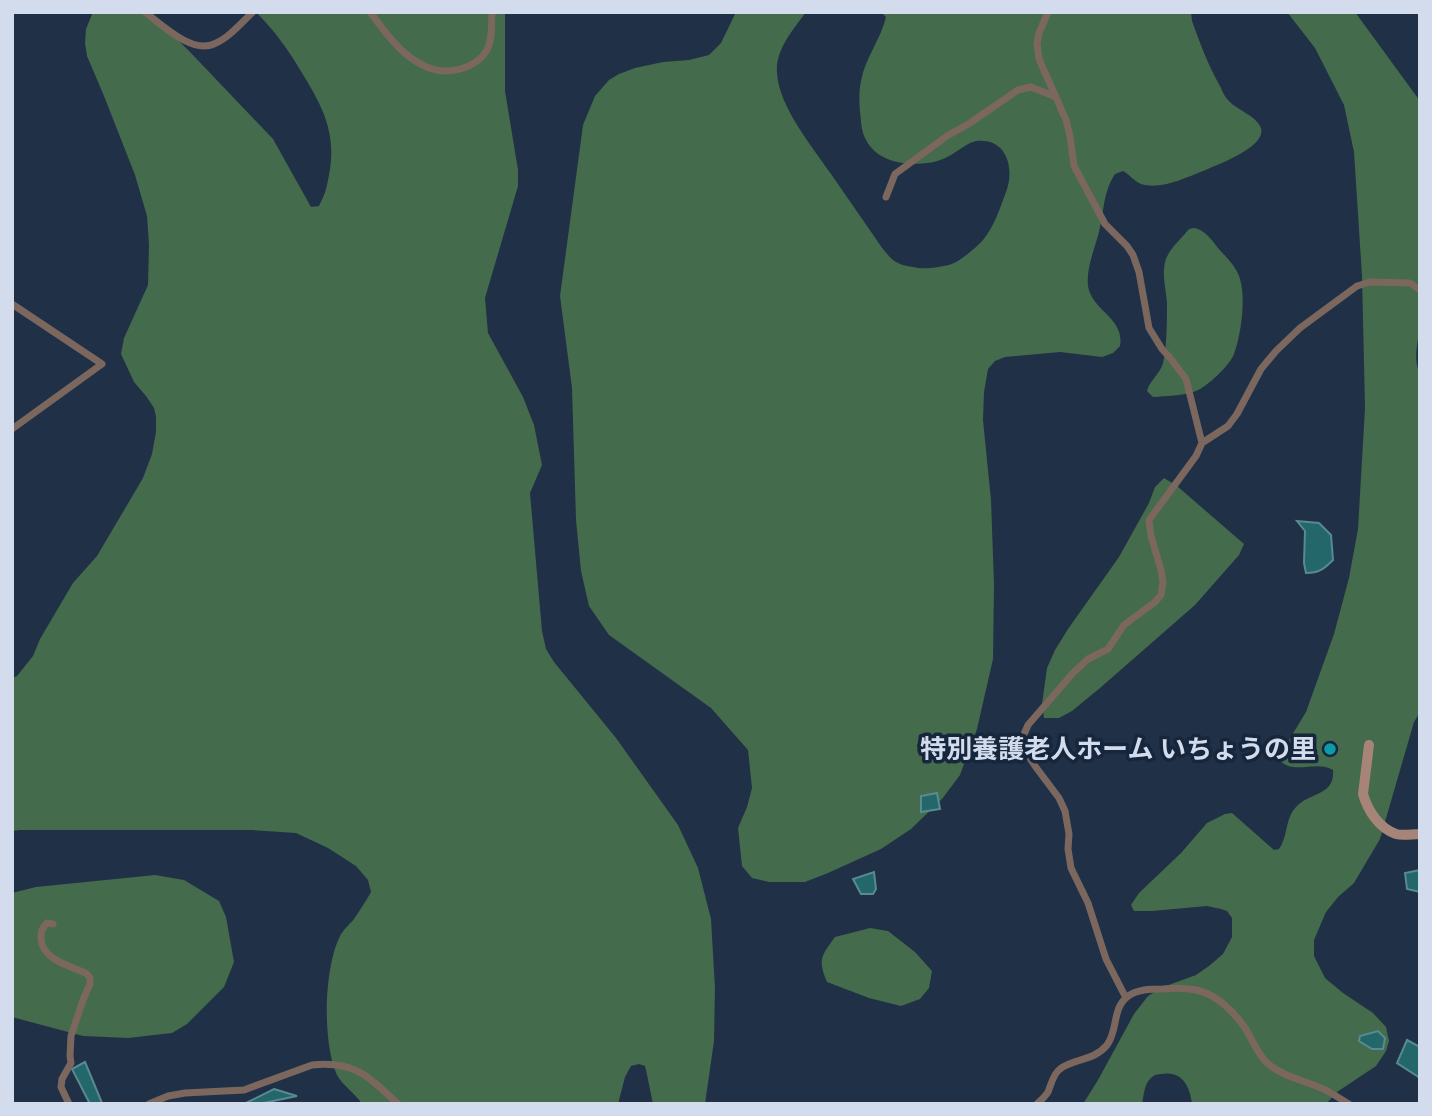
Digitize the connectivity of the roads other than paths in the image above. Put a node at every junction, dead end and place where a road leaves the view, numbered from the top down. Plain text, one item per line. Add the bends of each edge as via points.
1 (145, 12) edge
2 (253, 12) edge
3 (370, 12) edge
4 (492, 12) edge
5 (1048, 12) edge
6 (1057, 98) junction
7 (886, 197) dead end
8 (1420, 289) edge
9 (12, 304) edge
10 (12, 429) edge
11 (1202, 443) junction
12 (1369, 745) dead end
13 (1420, 834) edge
14 (53, 924) dead end
15 (1126, 998) junction
16 (69, 1104) edge
17 (149, 1104) edge
18 (398, 1104) edge
19 (1037, 1104) edge
20 (1349, 1104) edge

1 - 2 street via 200,47 227,37
3 - 4 street via 403,52 441,71 463,69 482,56 488,48
5 - 6 street via 1037,43 1039,59
6 - 7 street via 1031,87 1018,90 895,174
6 - 11 street via 1074,166 1105,224 1133,255 1149,328 1186,379
8 - 11 street via 1410,283 1357,286 1276,351 1228,426
9 - 10 street via 102,364
11 - 15 street via 1149,520 1163,582 1161,595 1124,625 1108,649 1073,673 1028,725 1021,741 1065,811 1071,869
12 - 13 street via 1365,802 1377,822 1395,834
14 - 16 street via 43,927 41,944 54,959 90,978 71,1036 71,1063 62,1079
15 - 19 street via 1118,1008 1108,1045 1093,1057 1060,1069
15 - 20 street via 1147,990 1200,991 1231,1011 1267,1063
17 - 18 street via 185,1093 244,1090 323,1064 356,1070

